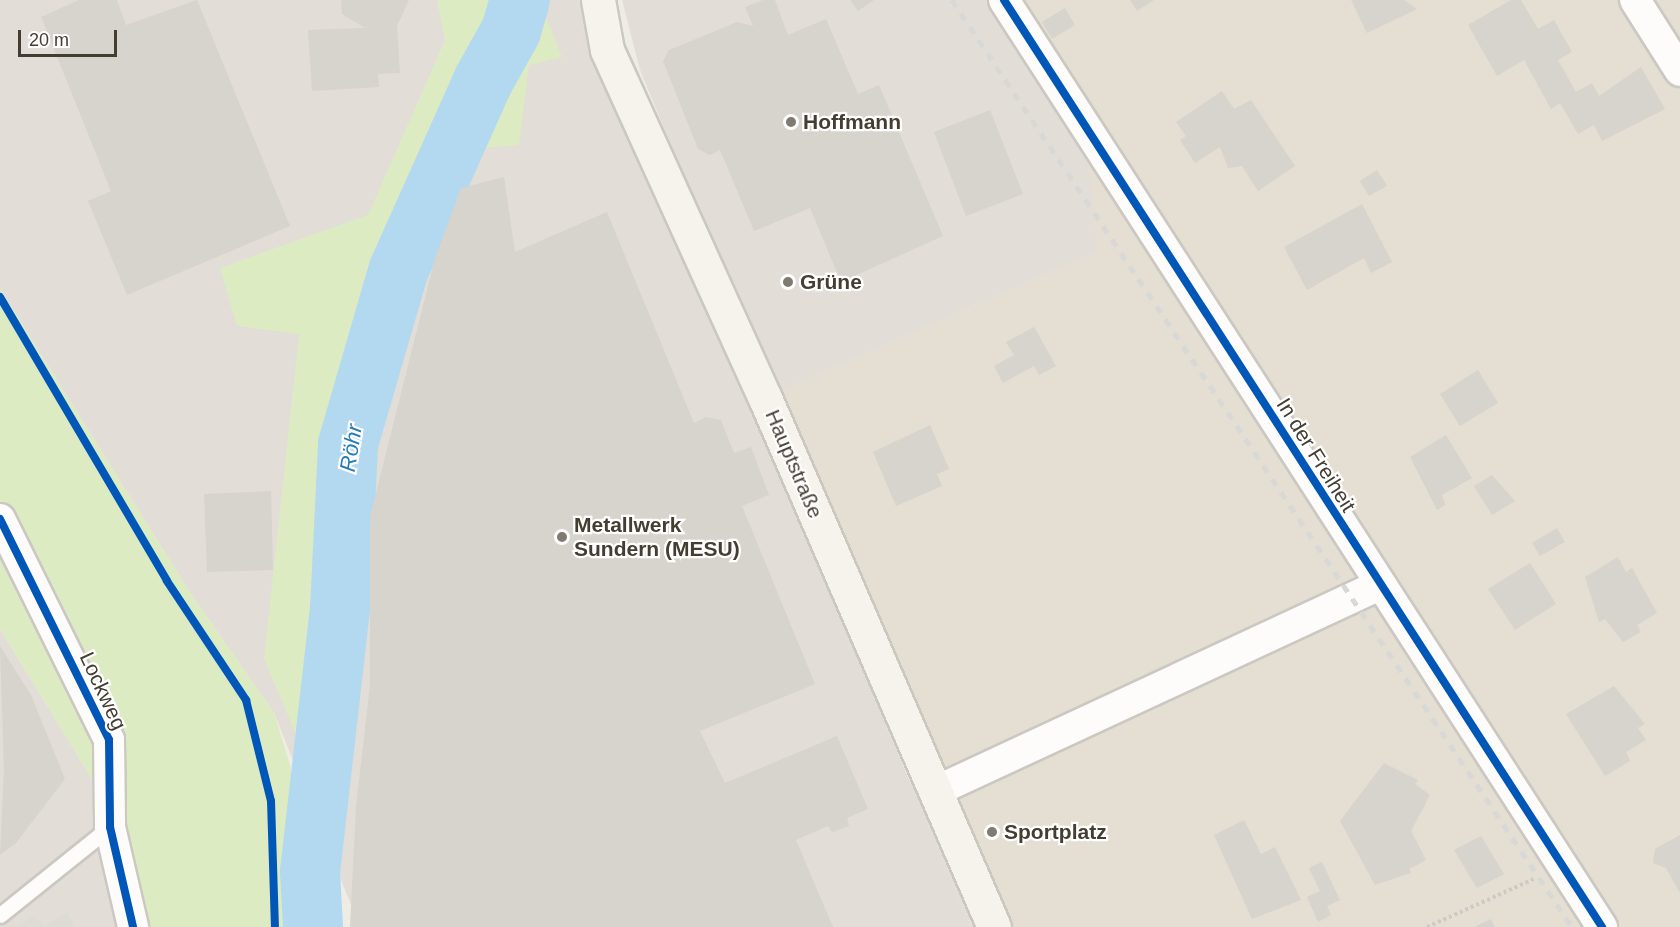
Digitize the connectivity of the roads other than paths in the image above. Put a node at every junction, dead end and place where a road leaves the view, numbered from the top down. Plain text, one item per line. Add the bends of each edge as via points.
1 (598, 0) edge
2 (1004, 0) edge
3 (1635, 0) edge
4 (1680, 71) edge
5 (0, 519) edge
6 (1378, 586) junction
7 (936, 791) junction
8 (110, 827) junction
9 (0, 915) edge
10 (133, 927) edge
11 (994, 927) edge
12 (1602, 927) edge

1 - 7 main road, Hauptstraße via 607,50
2 - 6 street, In der Freiheit
3 - 4 street
5 - 8 street, Lockweg via 109,740
6 - 7 street
6 - 12 street, In der Freiheit
7 - 11 main road, Hauptstraße
8 - 9 lane
8 - 10 street, Lockweg

